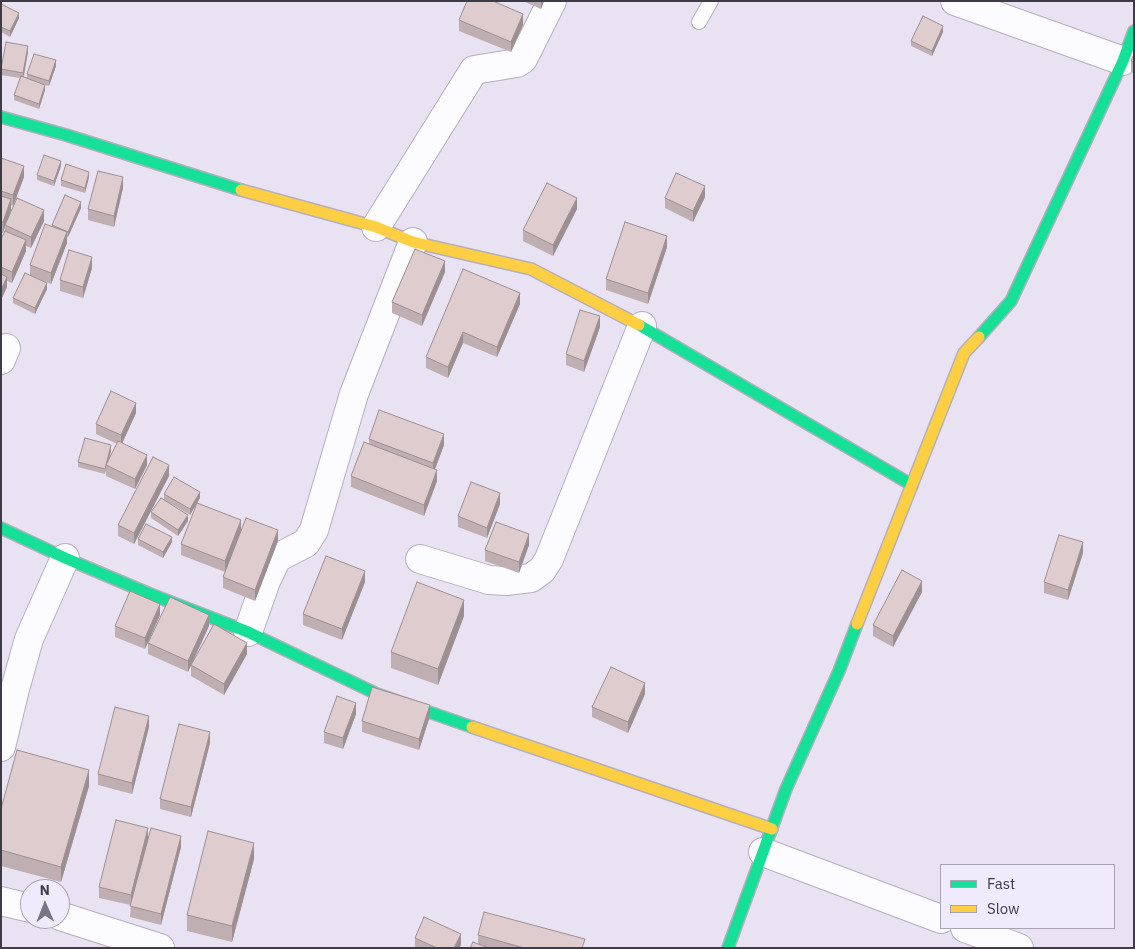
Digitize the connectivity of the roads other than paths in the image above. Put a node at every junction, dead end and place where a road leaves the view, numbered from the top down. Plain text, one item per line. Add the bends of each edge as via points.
1 (552, 1) edge
2 (711, 1) edge
3 (955, 1) edge
4 (700, 22) dead end
5 (1134, 30) edge
6 (1123, 61) junction
7 (1, 118) edge
8 (376, 227) junction
9 (413, 242) junction
10 (642, 326) junction
11 (912, 485) junction
12 (1, 528) edge
13 (65, 558) junction
14 (420, 559) dead end
15 (248, 632) junction
16 (1, 747) edge
17 (767, 840) junction
18 (1, 901) edge
19 (20, 906) edge
20 (70, 919) edge
21 (940, 919) edge
22 (968, 929) edge
23 (160, 948) edge
24 (728, 948) edge
25 (1019, 948) edge

1 - 8 street via 523,59 517,63 474,70
2 - 4 lane
3 - 6 street
5 - 6 street
6 - 11 street via 1010,301 964,353
7 - 8 street via 267,198
8 - 9 street
9 - 10 street via 531,269
9 - 15 street via 354,394 314,530 306,543 277,558
10 - 11 street
10 - 14 street via 542,570 531,578 489,580
11 - 17 street via 839,671 786,789
12 - 13 street
13 - 15 street
13 - 16 street via 29,638
15 - 17 street via 377,694
17 - 21 street
17 - 24 street
18 - 19 street
20 - 23 street
22 - 25 street

